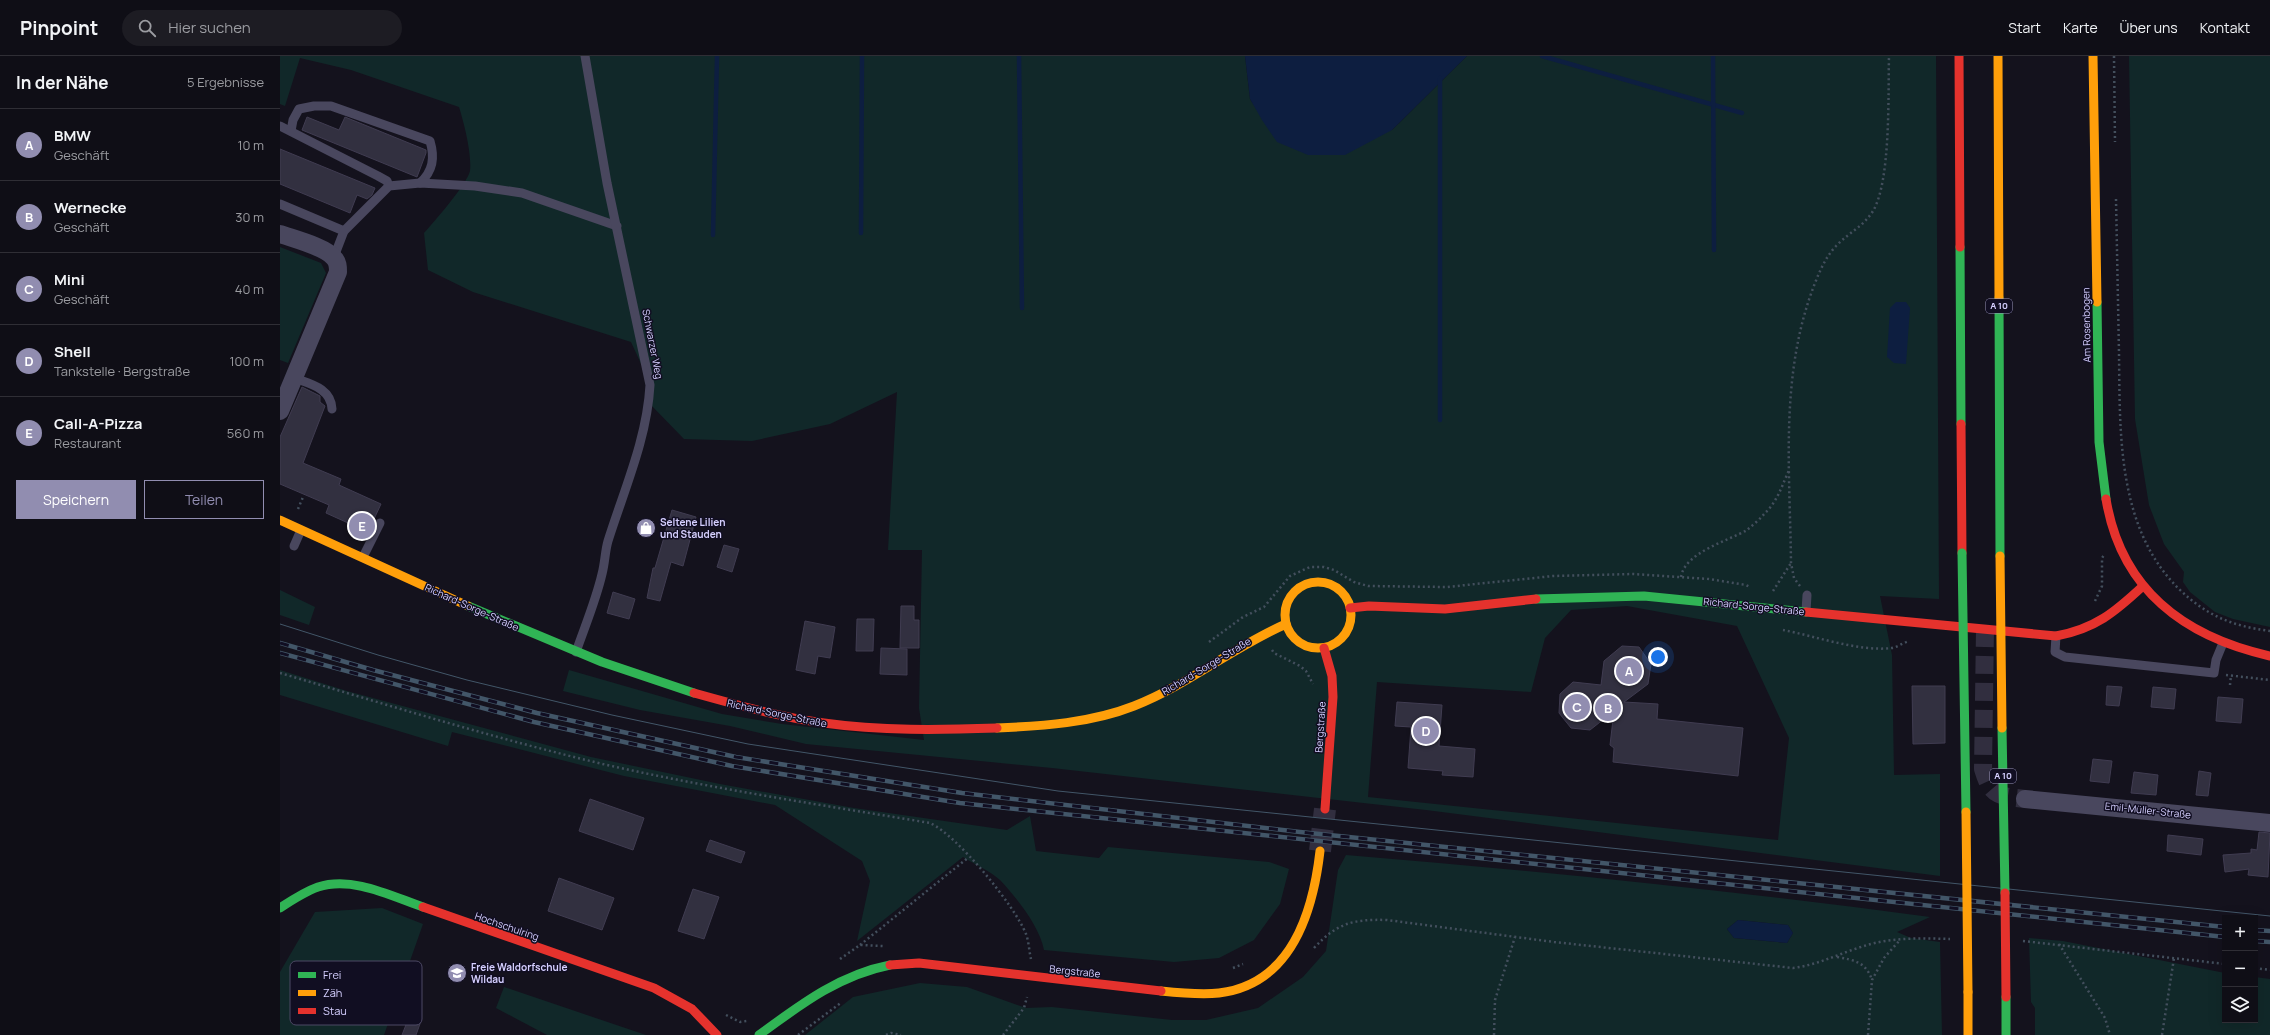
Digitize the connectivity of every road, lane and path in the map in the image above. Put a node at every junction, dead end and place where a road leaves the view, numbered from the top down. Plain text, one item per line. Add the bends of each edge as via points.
1 (585, 56) edge
2 (1888, 56) edge
3 (1959, 56) edge
4 (1998, 56) edge
5 (2093, 56) edge
6 (2114, 56) edge
7 (280, 126) edge
8 (291, 131) junction
9 (2115, 149) dead end
10 (420, 184) junction
11 (389, 186) junction
12 (2115, 195) dead end
13 (280, 204) edge
14 (617, 226) junction
15 (344, 231) junction
16 (280, 234) edge
17 (334, 257) junction
18 (294, 378) junction
19 (332, 409) dead end
20 (280, 411) edge
21 (1790, 468) junction
22 (303, 497) dead end
23 (297, 511) dead end
24 (280, 520) edge
25 (380, 523) dead end
26 (301, 530) junction
27 (2142, 537) junction
28 (294, 546) dead end
29 (2120, 546) junction
30 (362, 558) junction
31 (1791, 563) junction
32 (1737, 584) dead end
33 (2143, 586) junction
34 (1446, 588) dead end
35 (1773, 592) dead end
36 (1807, 595) joint
37 (2091, 605) dead end
38 (1350, 608) junction
39 (1806, 611) junction
40 (1254, 612) junction
41 (1286, 624) junction
42 (2270, 631) edge
43 (1264, 633) junction
44 (2056, 636) junction
45 (1208, 643) dead end
46 (2223, 643) junction
47 (1324, 648) junction
48 (576, 653) junction
49 (2270, 656) edge
50 (280, 673) edge
51 (2214, 673) junction
52 (2231, 675) junction
53 (2270, 680) edge
54 (2230, 685) dead end
55 (1313, 686) dead end
56 (2025, 799) tunnel mouth
57 (1325, 809) tunnel mouth
58 (2270, 823) edge
59 (1320, 852) tunnel mouth
60 (969, 857) junction
61 (280, 908) edge
62 (1361, 919) dead end
63 (1515, 937) junction
64 (1900, 939) junction
65 (1958, 939) dead end
66 (2020, 941) dead end
67 (2059, 944) junction
68 (860, 945) dead end
69 (1836, 957) junction
70 (2174, 958) junction
71 (1031, 962) dead end
72 (1249, 962) dead end
73 (2222, 964) edge
74 (2258, 968) edge
75 (1230, 969) dead end
76 (2270, 970) edge
77 (1872, 980) junction
78 (1019, 996) dead end
79 (847, 999) dead end
80 (717, 1035) edge
81 (759, 1035) edge
82 (798, 1035) edge
83 (886, 1035) edge
84 (901, 1035) edge
85 (1003, 1035) edge
86 (1494, 1035) edge
87 (1868, 1035) edge
88 (1968, 1035) edge
89 (2006, 1035) edge
90 (2110, 1035) edge
91 (2162, 1035) edge

1 - 14 lane, Schwarzer Weg
2 - 21 path via 1886,154 1880,195 1864,224 1837,245 1825,260 1812,292 1798,339 1791,379
3 - 88 main road, bridge
4 - 89 main road, A 10, bridge via 2000,556
5 - 29 main road, Am Rosenbogen via 2101,451 2104,486
6 - 9 path
7 - 8 lane
8 - 10 lane via 299,109 331,106 430,141 434,154 432,167
8 - 11 lane via 387,181
10 - 11 lane
10 - 14 lane via 475,186 522,193
11 - 15 lane
12 - 27 path via 2120,421 2126,483
13 - 15 lane
14 - 48 lane, Schwarzer Weg via 650,385 649,410 608,543 600,581
15 - 17 lane
16 - 17 street
17 - 18 street via 338,264 338,272
18 - 19 lane via 324,390 330,396
18 - 20 street
21 - 31 path
21 - 32 path via 1776,499 1766,513 1747,530 1710,548 1690,562 1681,577
22 - 23 path
24 - 26 main road, Richard-Sorge-Straße
25 - 30 lane
26 - 28 lane
26 - 30 main road, Richard-Sorge-Straße
27 - 29 path
27 - 42 path via 2153,558 2169,579 2212,616 2249,629
29 - 33 main road, Am Rosenbogen
29 - 37 path via 2106,552 2102,558 2102,586
30 - 48 main road, Richard-Sorge-Straße
31 - 35 path
31 - 36 path via 1794,578
33 - 44 main road, Richard-Sorge-Straße via 2101,622 2078,633
33 - 46 main road, Am Rosenbogen via 2179,620
34 - 40 path via 1360,585 1334,570 1310,567 1290,576 1270,601
36 - 39 lane
38 - 39 main road, Richard-Sorge-Straße via 1369,606 1445,609 1548,598 1615,595
38 - 41 main road via 1343,595 1333,586 1324,583 1310,584 1290,596 1285,614
38 - 47 main road via 1348,629 1334,644
39 - 44 main road, Richard-Sorge-Straße
40 - 43 path
40 - 45 path via 1243,617
41 - 43 main road, Richard-Sorge-Straße
41 - 47 main road via 1290,633 1300,643 1314,648
43 - 48 main road, Richard-Sorge-Straße via 1237,646 1178,685 1138,705 1086,720 1022,728 929,730 808,721 724,702 645,678
43 - 55 path via 1274,654 1306,671
44 - 51 lane via 2055,652 2065,657
46 - 49 main road, Am Rosenbogen
46 - 51 lane
47 - 57 main road, Bergstraße via 1332,676 1333,697
50 - 60 path via 518,743 607,765 710,787 930,823 951,837
51 - 52 path
52 - 53 path
52 - 54 path
56 - 58 street, Emil-Müller-Straße
59 - 81 main road, Bergstraße via 1317,885 1311,911 1290,952 1270,972 1247,984 1220,993 1170,993 919,963 899,963 872,967 848,976 823,989
60 - 68 path
60 - 71 path via 1007,903 1026,934
61 - 80 main road, Hochschulring via 322,884 338,882 361,886 642,983 691,1007
62 - 63 path via 1387,920
63 - 69 path via 1793,968 1810,966
63 - 86 path via 1495,1000
64 - 65 path
64 - 69 path via 1858,948
64 - 77 path via 1884,958
66 - 67 path
67 - 70 path
67 - 90 path via 2105,1018
69 - 77 path via 1853,960 1868,969
70 - 73 path
70 - 91 path
72 - 75 path
74 - 76 path
77 - 87 path
78 - 85 path via 1027,997 1024,1008
79 - 82 path
83 - 84 path

